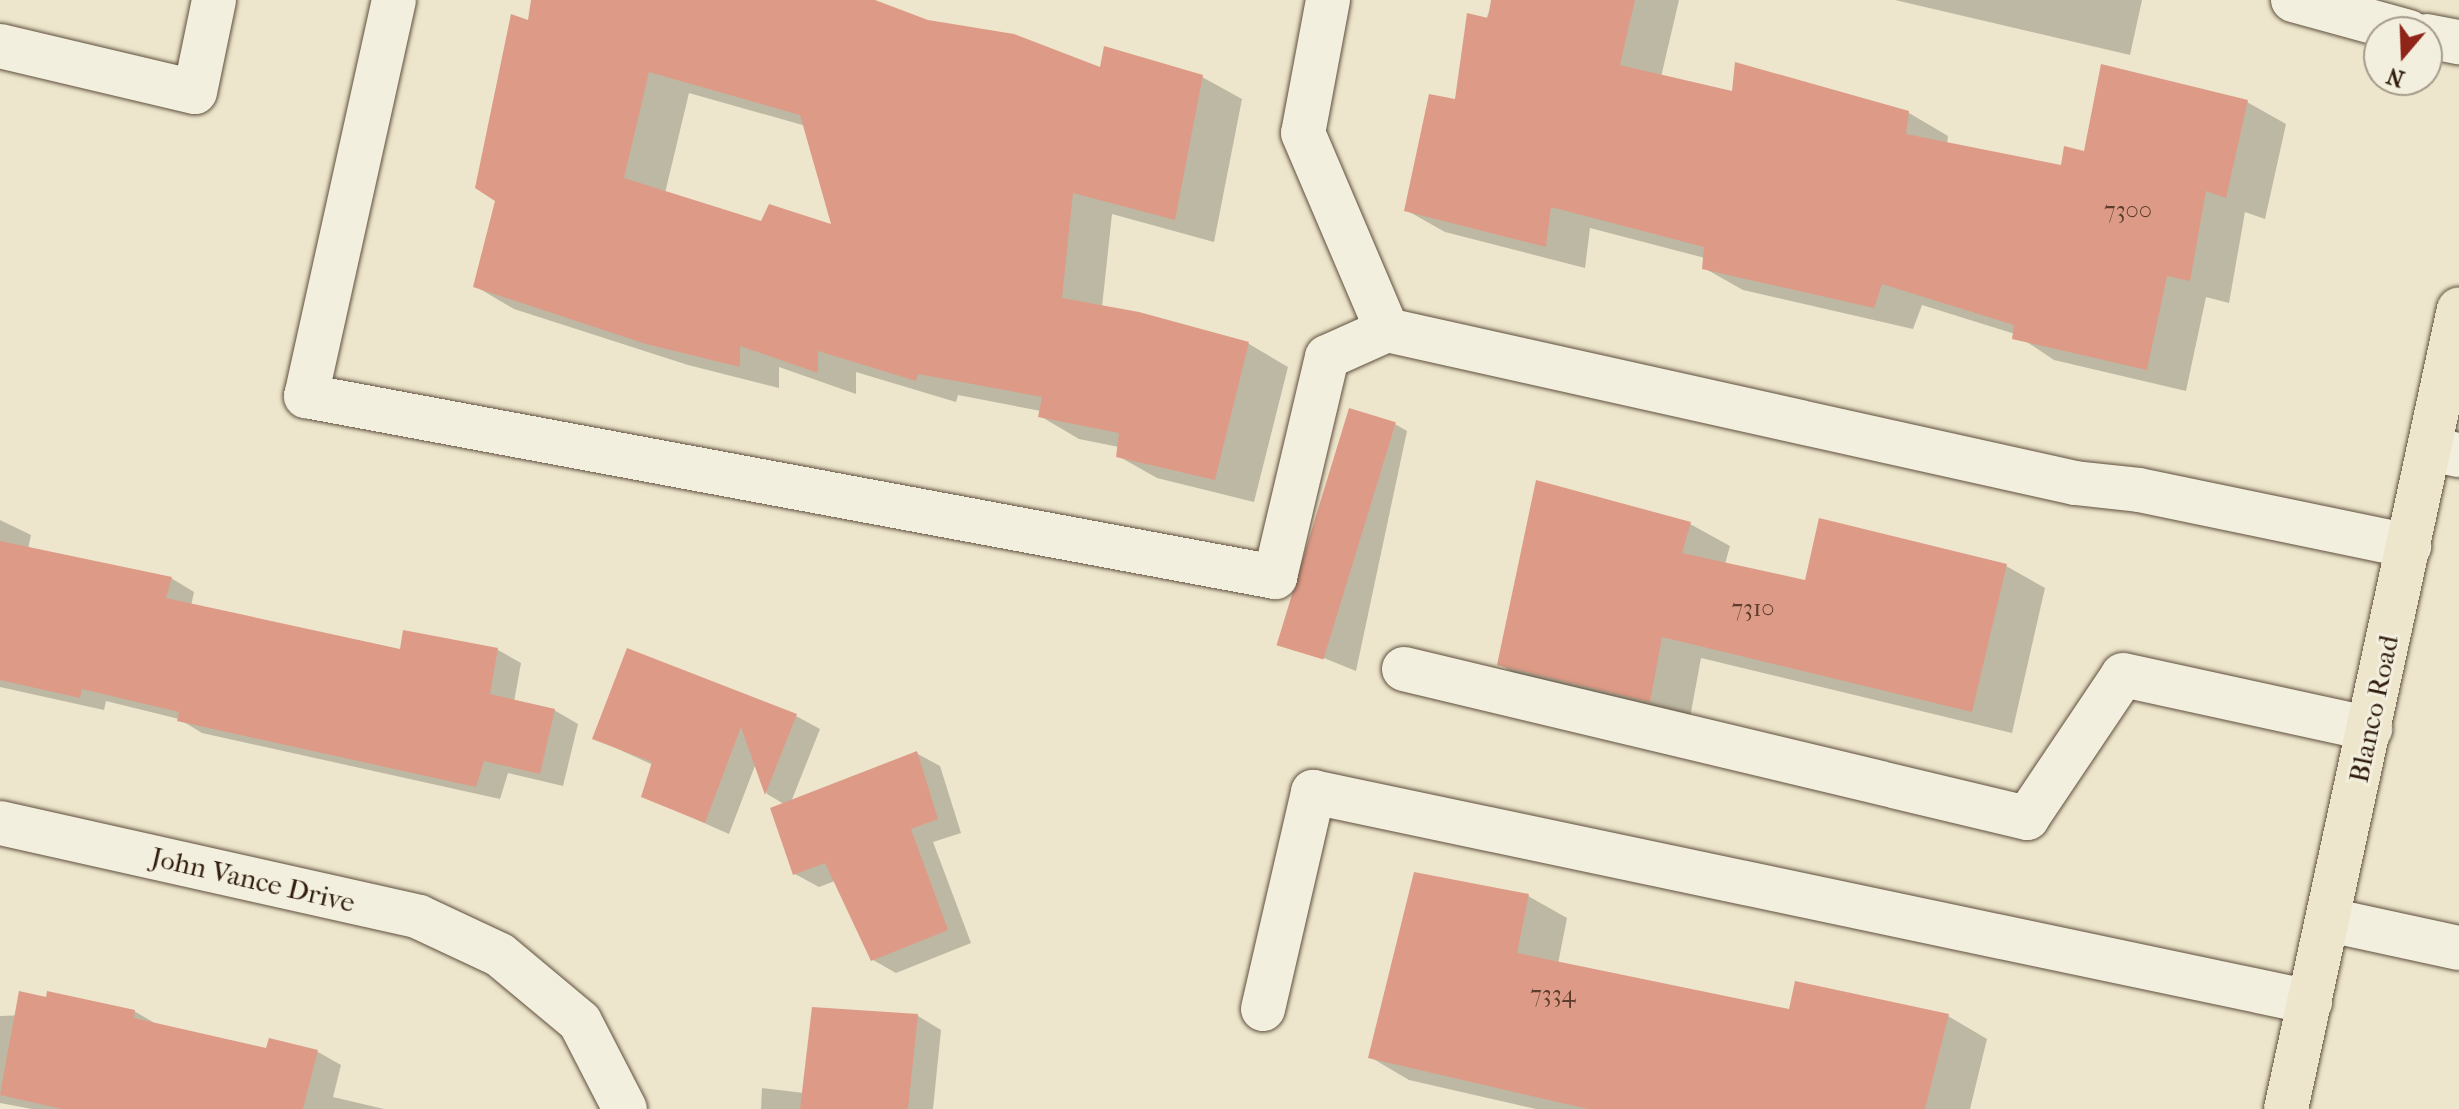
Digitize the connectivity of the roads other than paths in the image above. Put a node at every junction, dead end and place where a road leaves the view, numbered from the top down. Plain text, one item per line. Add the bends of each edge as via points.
1 (214, 0) edge
2 (394, 0) edge
3 (1328, 0) edge
4 (2293, 0) edge
5 (2363, 19) edge
6 (0, 46) edge
7 (2459, 309) edge
8 (1387, 330) junction
9 (2444, 452) edge
10 (2409, 546) junction
11 (1404, 669) dead end
12 (2370, 729) junction
13 (0, 823) edge
14 (2329, 920) junction
15 (2459, 948) edge
16 (2310, 1002) junction
17 (1263, 1009) dead end
18 (625, 1109) edge
19 (2286, 1109) edge

1 - 6 street via 195,92
2 - 8 street via 306,396 1275,577 1327,357
3 - 8 street via 1303,133
4 - 5 street
7 - 9 main road, Blanco Road
8 - 10 street via 2075,483 2139,490
9 - 10 main road, Blanco Road
10 - 12 main road, Blanco Road
11 - 12 street via 2027,818 2123,675
12 - 14 main road, Blanco Road
13 - 18 street, John Vance Drive via 419,917 500,955 580,1022
14 - 15 street
14 - 16 main road, Blanco Road
16 - 17 street via 1313,792
16 - 19 main road, Blanco Road

